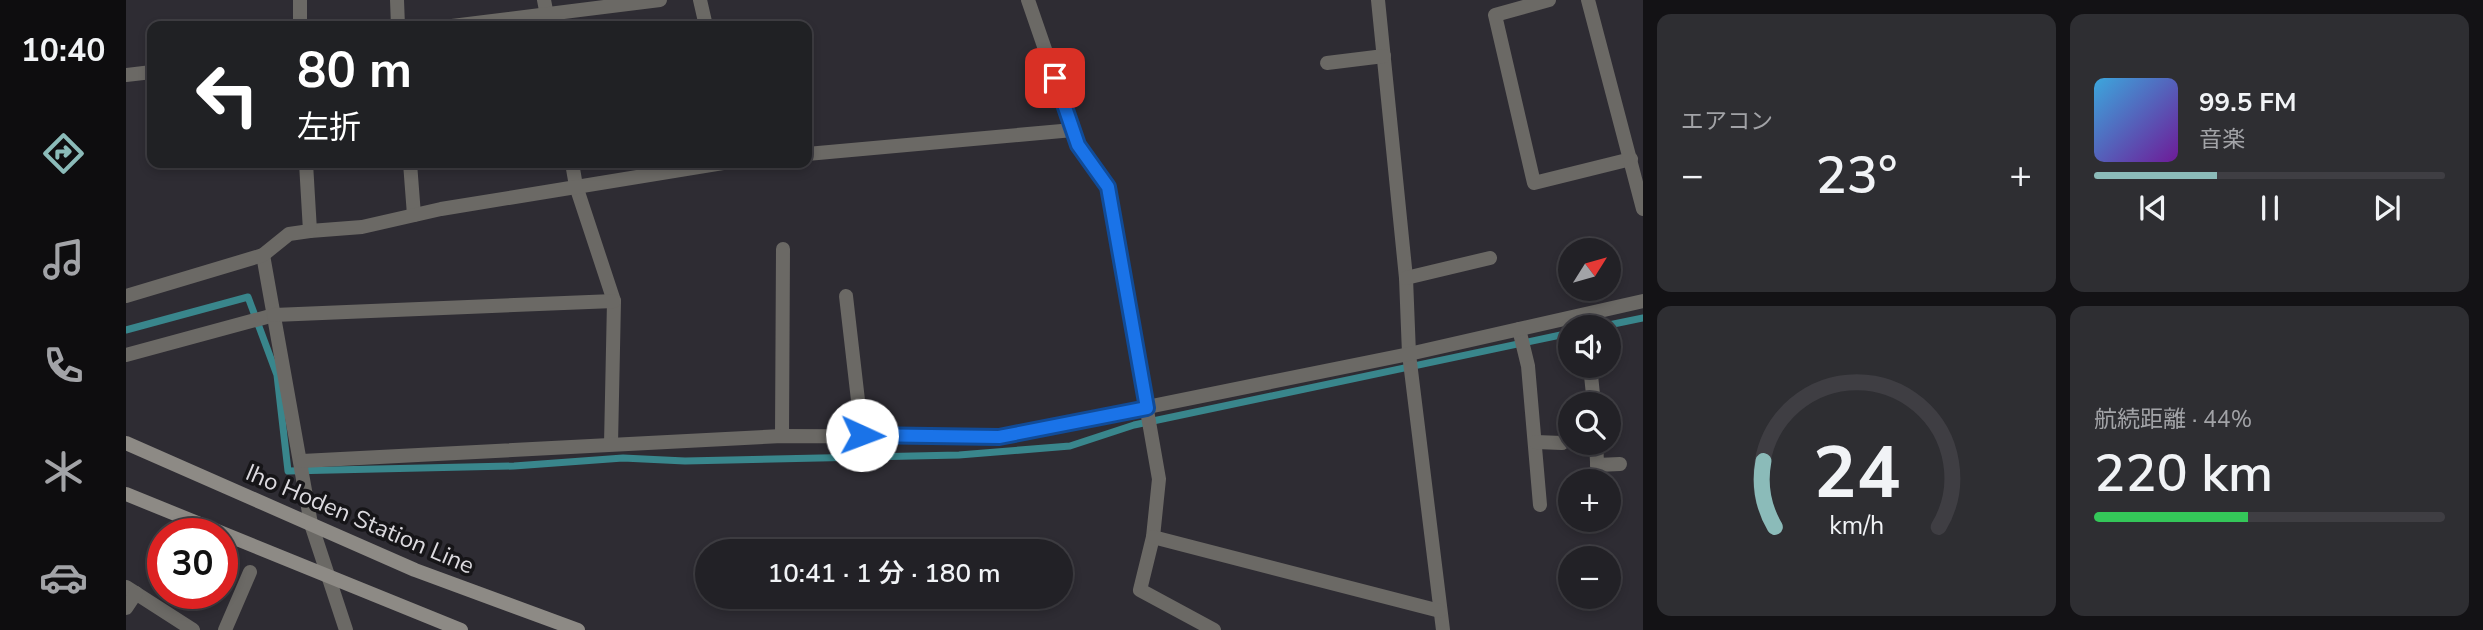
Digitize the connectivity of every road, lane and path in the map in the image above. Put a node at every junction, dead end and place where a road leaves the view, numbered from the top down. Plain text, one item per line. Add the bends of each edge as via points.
1 (300, 0) edge
2 (397, 0) edge
3 (660, 0) edge
4 (700, 0) edge
5 (1028, 0) edge
6 (1378, 0) edge
7 (1549, 0) edge
8 (1588, 0) edge
9 (547, 14) edge
10 (300, 21) edge
11 (398, 21) edge
12 (492, 21) edge
13 (705, 21) edge
14 (1384, 56) junction
15 (1326, 64) dead end
16 (147, 73) edge
17 (126, 75) edge
18 (1073, 130) junction
19 (812, 154) edge
20 (1631, 159) junction
21 (306, 168) edge
22 (410, 168) edge
23 (573, 168) edge
24 (691, 168) edge
25 (576, 186) junction
26 (1643, 209) edge
27 (414, 215) junction
28 (310, 231) junction
29 (783, 249) dead end
30 (263, 255) junction
31 (1490, 258) dead end
32 (1406, 278) junction
33 (126, 296) edge
34 (846, 296) dead end
35 (614, 301) junction
36 (1643, 301) edge
37 (274, 314) junction
38 (1600, 315) edge
39 (1558, 324) edge
40 (1519, 329) junction
41 (1409, 354) junction
42 (126, 355) edge
43 (1147, 408) junction
44 (862, 435) junction
45 (782, 436) junction
46 (126, 443) edge
47 (1536, 443) junction
48 (1558, 443) edge
49 (611, 444) junction
50 (1597, 455) edge
51 (302, 461) junction
52 (1620, 464) dead end
53 (1597, 465) junction
54 (1597, 469) edge
55 (126, 494) edge
56 (1541, 505) dead end
57 (311, 524) junction
58 (1153, 537) junction
59 (250, 572) dead end
60 (329, 576) junction
61 (131, 590) edge
62 (126, 608) edge
63 (1440, 611) junction
64 (193, 630) edge
65 (225, 630) edge
66 (346, 630) edge
67 (461, 630) edge
68 (578, 630) edge
69 (1214, 630) edge
70 (1443, 630) edge

1 - 10 street
2 - 11 street
3 - 9 street
4 - 13 street
5 - 18 street
6 - 14 street
7 - 20 street via 1495,15 1534,183
8 - 20 street
9 - 12 street
14 - 15 street
14 - 32 street
16 - 17 street
18 - 19 street
18 - 43 street via 1078,145 1108,187
20 - 26 street
21 - 28 street
22 - 27 street
23 - 25 street
24 - 25 street
25 - 27 street
25 - 35 street
27 - 28 street via 362,227
28 - 30 street via 289,234
29 - 45 street
30 - 33 street
30 - 37 street
31 - 32 street
32 - 41 street
34 - 44 street
35 - 37 street
35 - 49 street
36 - 38 street
37 - 42 street
37 - 51 street
39 - 40 street
40 - 41 street
40 - 47 street
41 - 43 street
41 - 63 street
43 - 44 street via 999,437
43 - 58 street via 1159,479
44 - 45 street
45 - 49 street
46 - 57 main road, Iho Hoden Station Line
47 - 48 street
47 - 56 street
49 - 51 street
50 - 53 street
51 - 57 street
52 - 53 street
53 - 54 street
55 - 60 main road
57 - 60 street
57 - 68 main road, Iho Hoden Station Line via 428,575
58 - 63 street
58 - 69 street via 1140,590
59 - 65 street
60 - 66 street
60 - 67 main road
61 - 62 street
61 - 64 street
63 - 70 street

